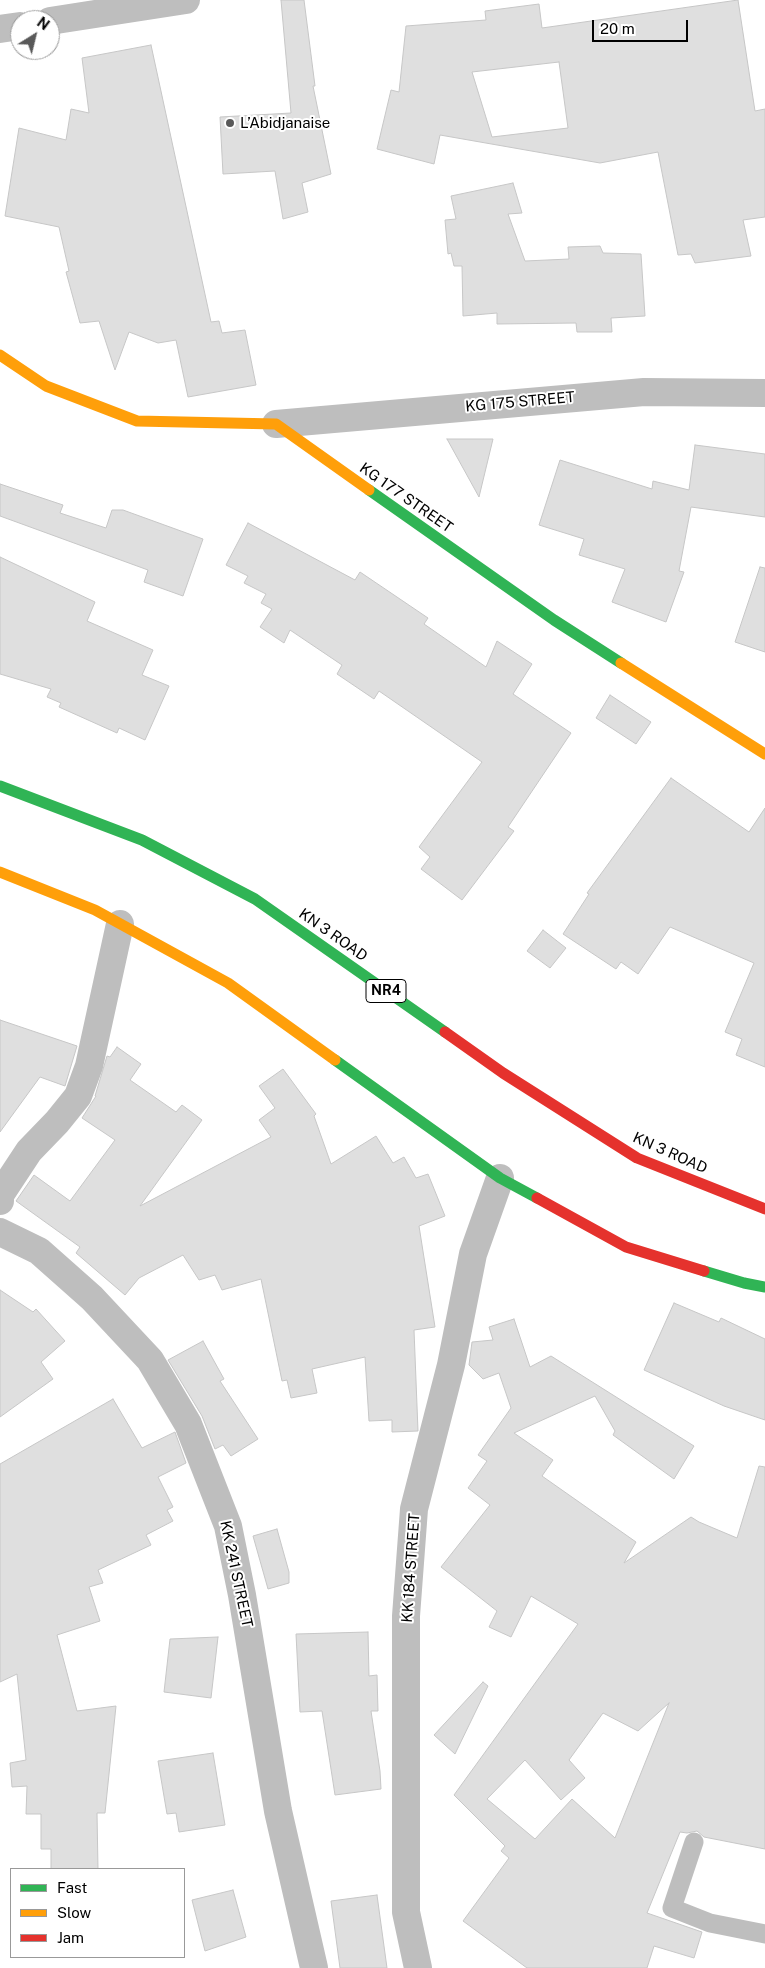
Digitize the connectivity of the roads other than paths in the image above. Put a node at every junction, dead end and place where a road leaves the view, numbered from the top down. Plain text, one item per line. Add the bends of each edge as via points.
1 (186, 0) edge
2 (60, 19) edge
3 (0, 355) edge
4 (765, 393) edge
5 (276, 424) junction
6 (765, 754) edge
7 (0, 786) edge
8 (0, 872) edge
9 (120, 924) junction
10 (500, 1178) junction
11 (0, 1201) edge
12 (765, 1209) edge
13 (0, 1232) edge
14 (765, 1287) edge
15 (694, 1842) dead end
16 (765, 1934) edge
17 (314, 1968) edge
18 (418, 1968) edge

1 - 2 street
3 - 5 main road via 46,386 137,422
4 - 5 street, KG 175 STREET via 644,392
5 - 6 main road, KG 177 STREET via 554,620
7 - 12 main road, KN 3 ROAD / NR4 via 142,840 255,899 503,1073 637,1158
8 - 9 main road via 95,910
9 - 10 main road via 228,984
9 - 11 street via 89,1066 78,1096 29,1151 0,1195
10 - 14 main road via 626,1247
10 - 18 street, KK 184 STREET via 473,1254 451,1365 414,1509 406,1616 406,1912
13 - 17 street, KK 241 STREET via 39,1251 92,1298 150,1360 188,1424 228,1526 278,1811
15 - 16 lane via 672,1908 710,1923

